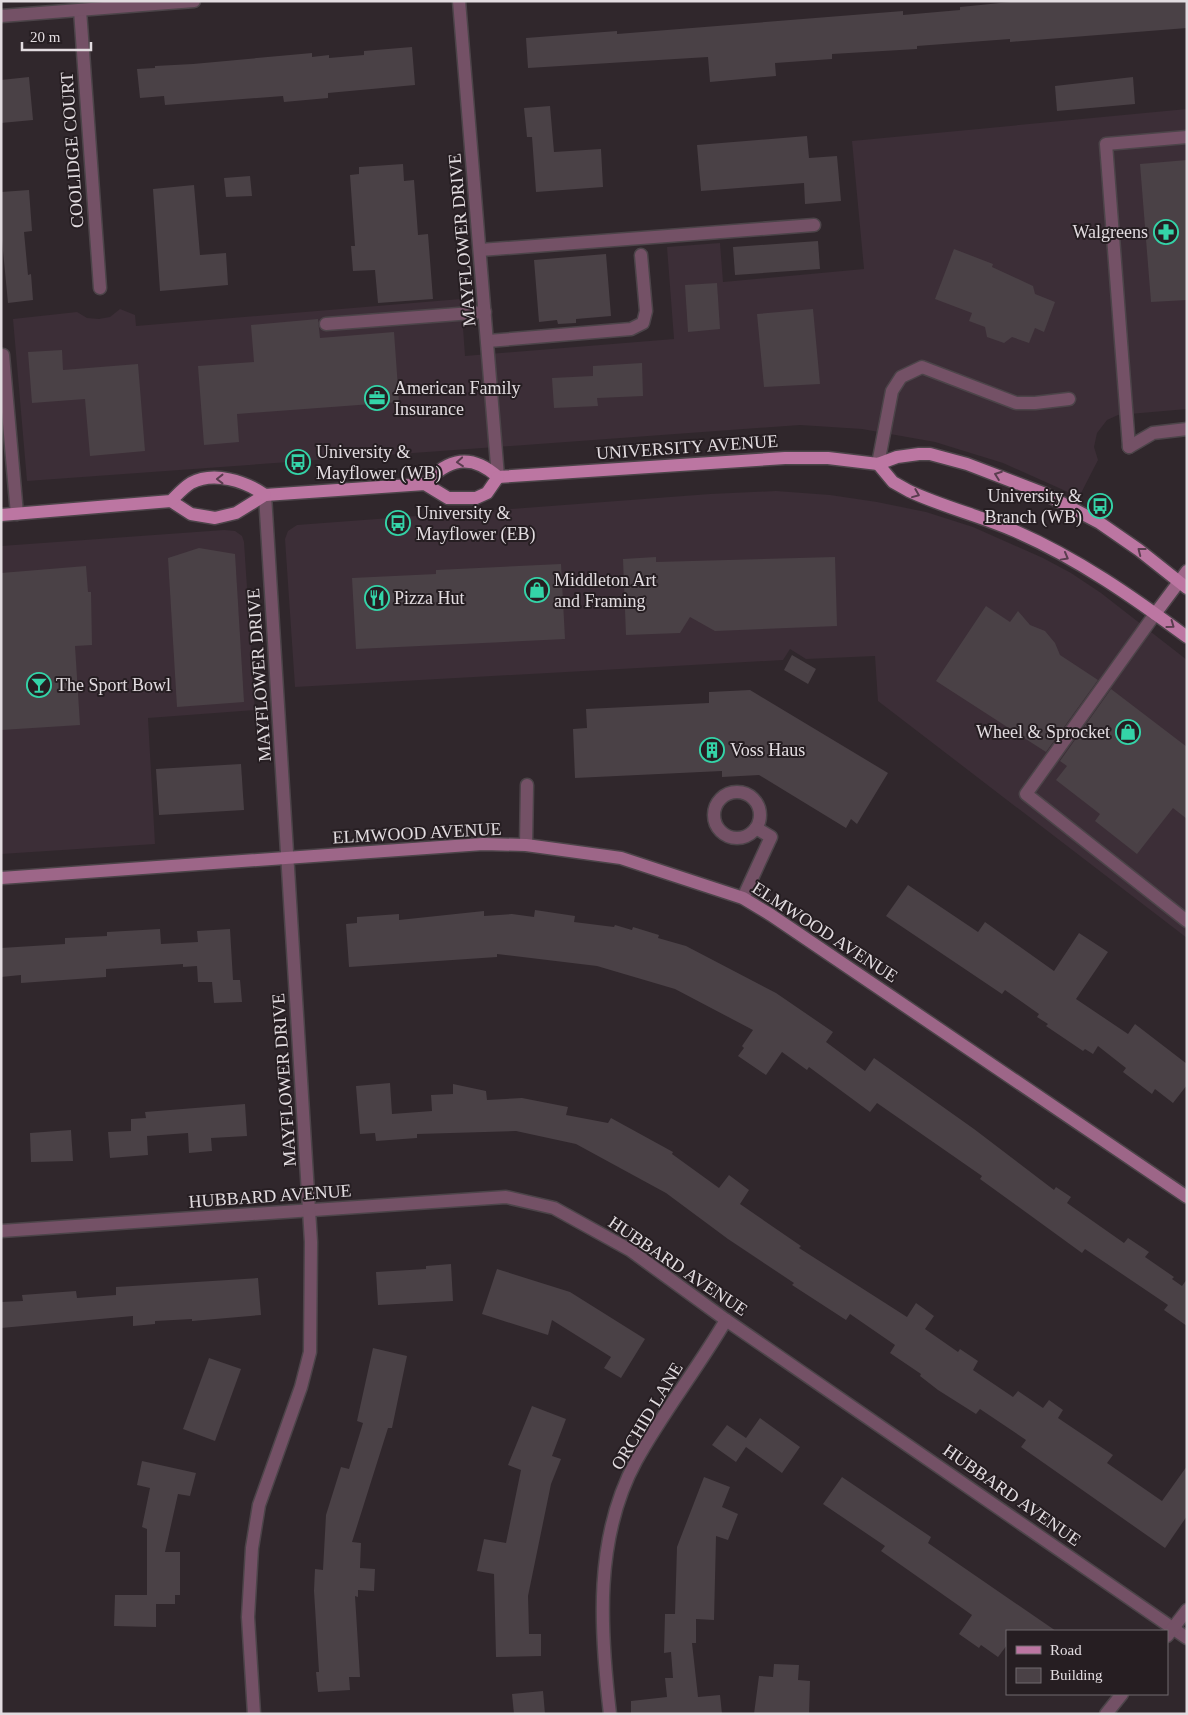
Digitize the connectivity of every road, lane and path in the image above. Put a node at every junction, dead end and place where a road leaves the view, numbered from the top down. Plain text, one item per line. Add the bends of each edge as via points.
1 (194, 1) edge
2 (459, 1) edge
3 (80, 10) junction
4 (1, 16) edge
5 (1187, 137) edge
6 (814, 225) dead end
7 (480, 250) junction
8 (641, 255) dead end
9 (100, 288) dead end
10 (486, 312) junction
11 (326, 324) dead end
12 (488, 342) junction
13 (1, 356) edge
14 (1069, 399) dead end
15 (1187, 429) edge
16 (878, 464) junction
17 (498, 477) junction
18 (425, 484) junction
19 (264, 495) junction
20 (171, 502) junction
21 (18, 514) junction
22 (1, 515) edge
23 (1184, 580) edge
24 (1155, 614) junction
25 (1187, 637) edge
26 (527, 784) dead end
27 (756, 828) dead end
28 (526, 845) junction
29 (288, 858) junction
30 (1, 878) edge
31 (743, 898) junction
32 (1187, 921) edge
33 (1187, 1196) edge
34 (310, 1212) junction
35 (1, 1231) edge
36 (726, 1320) junction
37 (1187, 1610) edge
38 (1167, 1630) edge
39 (1170, 1632) edge
40 (1187, 1638) edge
41 (1121, 1695) edge
42 (254, 1714) edge
43 (610, 1714) edge
44 (1106, 1714) edge

1 - 3 street
2 - 7 street, MAYFLOWER DRIVE
3 - 4 street
3 - 9 street, COOLIDGE COURT
5 - 15 street via 1106,144 1129,447 1153,434
6 - 7 street
7 - 10 street, MAYFLOWER DRIVE
8 - 12 street via 646,312 643,323 631,329
10 - 11 street
10 - 12 street, MAYFLOWER DRIVE
12 - 17 street, MAYFLOWER DRIVE
13 - 21 street
14 - 16 street via 1016,403 922,367 901,377 892,391
16 - 17 main road, UNIVERSITY AVENUE via 828,458 777,458
23 -> 16 main road, UNIVERSITY AVENUE via 1100,523 1010,479 930,454 908,455
16 -> 24 main road via 893,482 903,488 1027,537 1075,562
17 -> 18 main road via 479,463 460,462 442,467
17 - 18 main road via 487,493 472,498 448,498
18 - 19 main road
19 - 20 main road via 236,513 214,518 191,514
19 -> 20 main road via 242,481 203,480 188,486
19 - 29 street, MAYFLOWER DRIVE
20 - 21 main road
21 - 22 main road
23 - 24 street
24 -> 25 main road
24 - 32 street via 1026,794
26 - 28 street
27 - 31 street via 771,837
28 - 29 street, ELMWOOD AVENUE via 483,844
28 - 31 street, ELMWOOD AVENUE via 621,858
29 - 30 street, ELMWOOD AVENUE
29 - 34 street, MAYFLOWER DRIVE
31 - 33 street, ELMWOOD AVENUE
34 - 35 street, HUBBARD AVENUE
34 - 36 street, HUBBARD AVENUE via 506,1197 533,1202 554,1208 630,1250
34 - 42 street, MAYFLOWER DRIVE via 310,1352 259,1506 252,1548 248,1617
36 - 38 street, HUBBARD AVENUE
36 - 43 street, ORCHID LANE via 636,1460 620,1502 605,1561 601,1598
37 - 39 street
39 - 40 street, HUBBARD AVENUE
41 - 44 street

